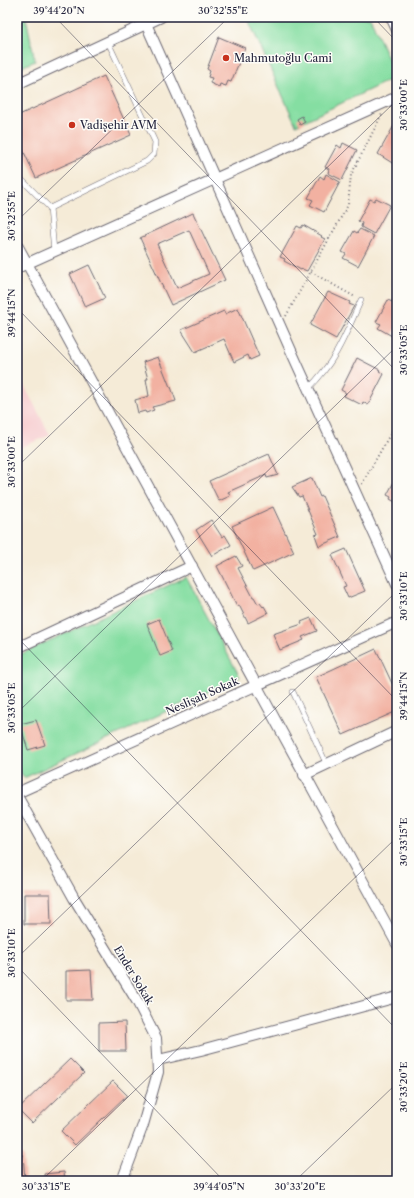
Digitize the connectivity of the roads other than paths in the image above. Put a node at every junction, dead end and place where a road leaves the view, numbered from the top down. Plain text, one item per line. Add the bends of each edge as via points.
1 (161, 17) edge
2 (391, 17) edge
3 (145, 21) edge
4 (397, 30) edge
5 (108, 42) junction
6 (17, 84) edge
7 (393, 99) edge
8 (17, 172) edge
9 (215, 178) junction
10 (50, 208) junction
11 (17, 245) edge
12 (54, 251) junction
13 (27, 263) junction
14 (17, 268) edge
15 (361, 300) road end
16 (308, 389) junction
17 (192, 566) junction
18 (397, 584) edge
19 (397, 622) edge
20 (17, 648) edge
21 (255, 686) junction
22 (293, 692) dead end
23 (397, 731) edge
24 (326, 763) junction
25 (304, 775) junction
26 (17, 795) edge
27 (397, 944) edge
28 (397, 997) edge
29 (158, 1060) junction
30 (122, 1181) edge

1 - 3 street
2 - 4 street
3 - 5 street
3 - 9 street
5 - 6 street
5 - 10 lane via 155,142 154,154 147,162
7 - 9 street
8 - 10 lane
9 - 12 street
9 - 16 street
10 - 12 lane
11 - 13 street
12 - 13 street
13 - 14 street
13 - 17 street
15 - 16 lane via 336,355
16 - 18 street
17 - 20 street
17 - 21 street
19 - 21 street, Neslişah Sokak
21 - 25 street
21 - 26 street, Neslişah Sokak
22 - 24 lane
23 - 24 street
24 - 25 street
25 - 27 street
26 - 29 street, Ender Sokak via 74,898 137,1001 156,1038
28 - 29 street
29 - 30 street, Ender Sokak via 158,1072 152,1095

